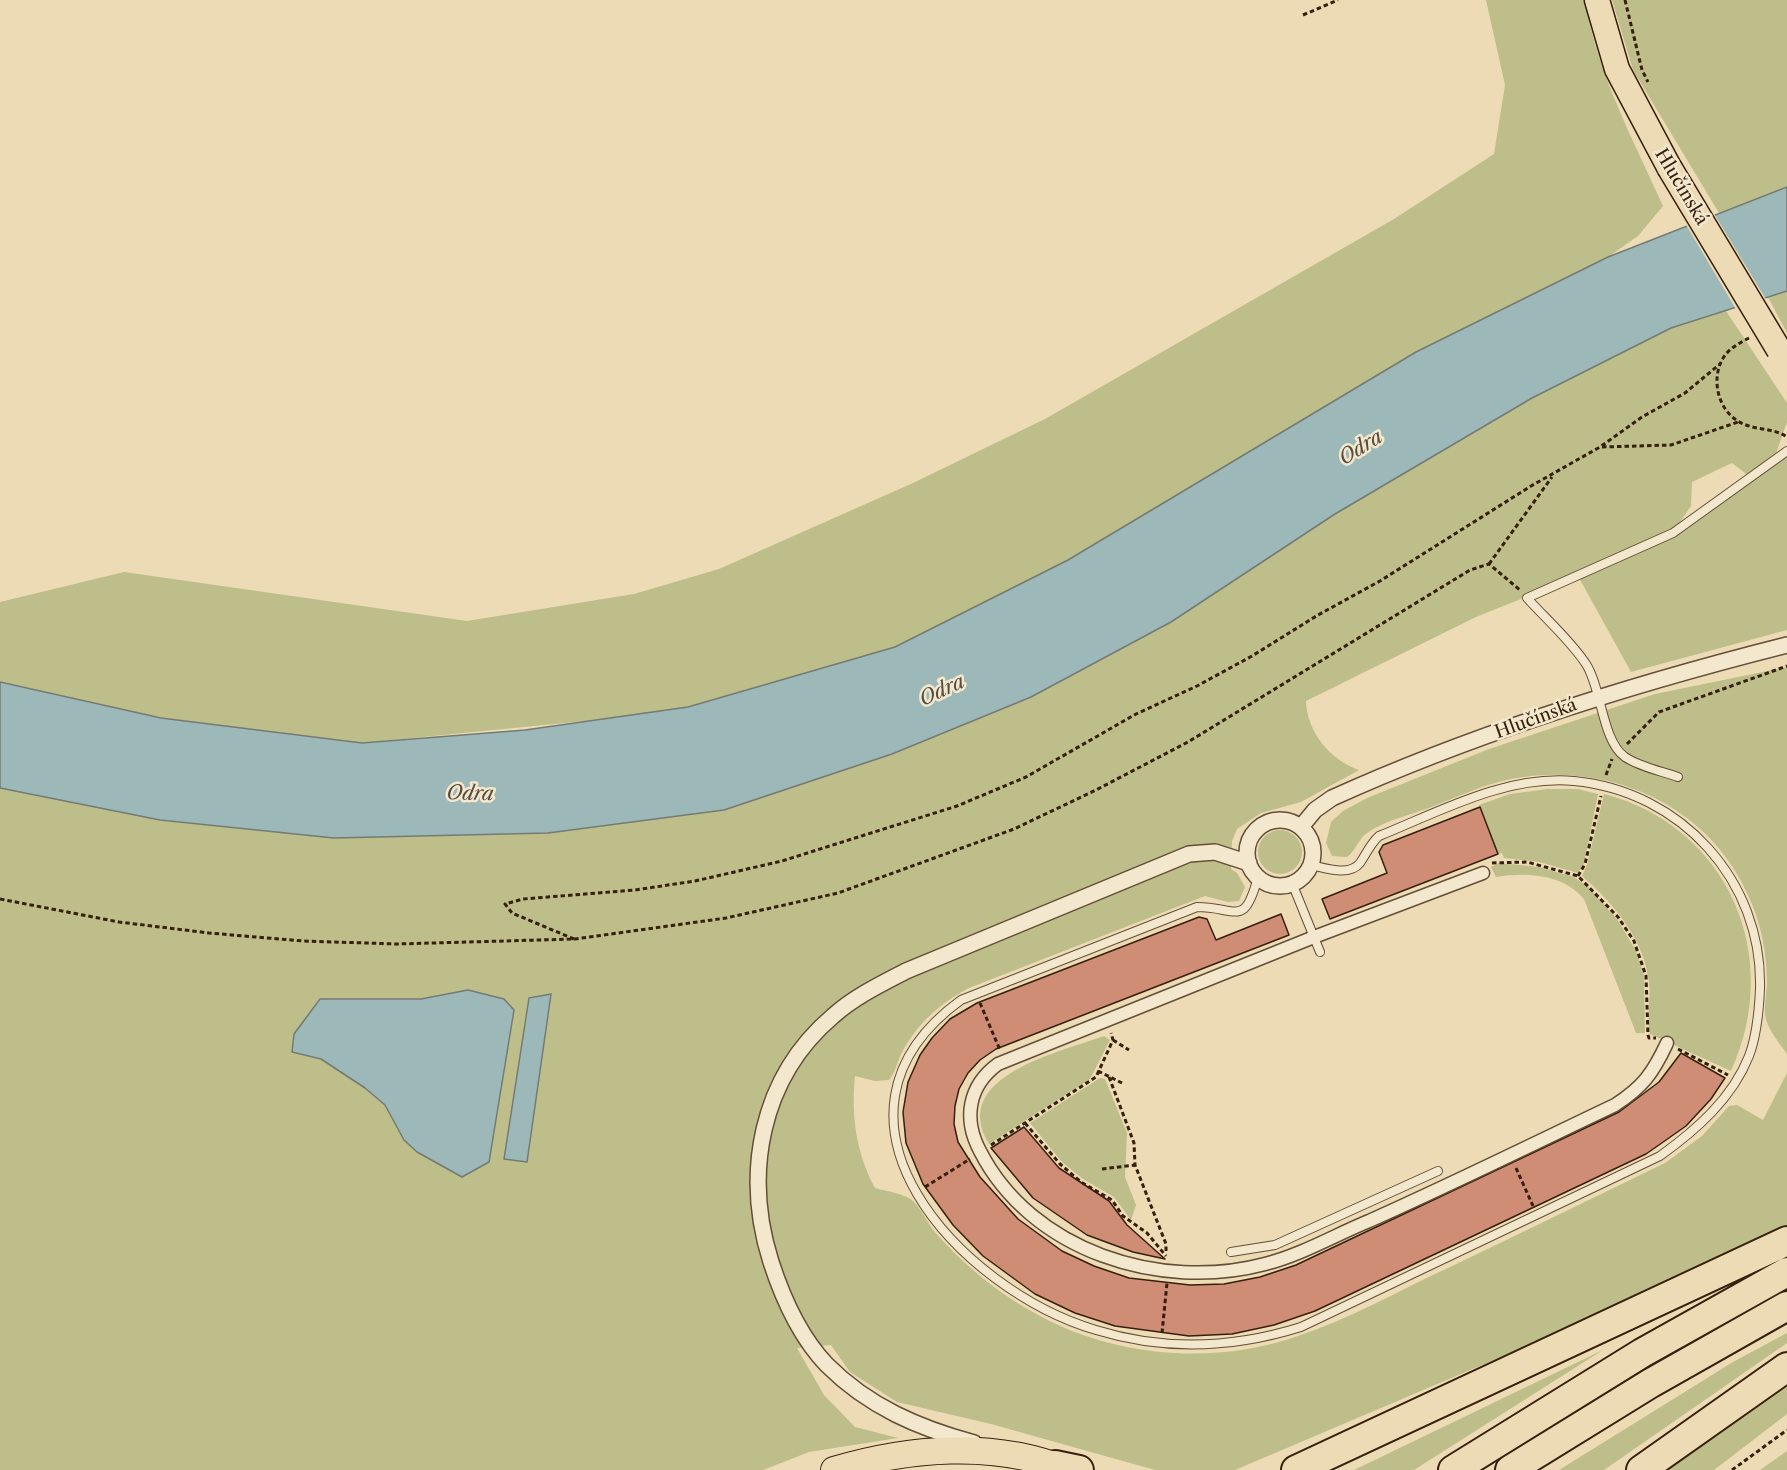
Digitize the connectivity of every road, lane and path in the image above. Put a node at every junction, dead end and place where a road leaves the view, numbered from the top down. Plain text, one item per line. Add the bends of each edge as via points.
1 (1338, 0) edge
2 (1597, 0) edge
3 (1625, 0) edge
4 (1303, 15) dead end
5 (1651, 88) dead end
6 (1757, 333) dead end
7 (1783, 357) edge
8 (1720, 364) junction
9 (1738, 422) junction
10 (1787, 437) edge
11 (1600, 447) junction
12 (1787, 451) edge
13 (1553, 475) junction
14 (1489, 564) junction
15 (1527, 598) junction
16 (1787, 645) edge
17 (1787, 666) edge
18 (1600, 696) junction
19 (1619, 752) junction
20 (1678, 777) dead end
21 (1603, 786) junction
22 (1301, 827) junction
23 (1249, 863) junction
24 (1311, 865) junction
25 (1483, 873) joint
26 (1578, 876) junction
27 (1258, 877) junction
28 (1292, 883) junction
29 (0, 899) edge
30 (1314, 937) junction
31 (575, 939) junction
32 (1320, 952) dead end
33 (976, 993) junction
34 (1106, 1020) junction
35 (1113, 1040) junction
36 (1667, 1043) junction
37 (1129, 1050) dead end
38 (1005, 1061) junction
39 (1098, 1071) junction
40 (1109, 1077) junction
41 (1736, 1079) junction
42 (1122, 1083) dead end
43 (1025, 1123) junction
44 (980, 1152) junction
45 (1510, 1156) junction
46 (1134, 1165) junction
47 (1102, 1170) dead end
48 (1438, 1171) dead end
49 (918, 1196) junction
50 (1538, 1216) junction
51 (1787, 1241) edge
52 (1231, 1252) dead end
53 (1166, 1253) junction
54 (1168, 1272) junction
55 (1787, 1272) edge
56 (1787, 1306) edge
57 (1161, 1344) junction
58 (1787, 1367) edge
59 (1787, 1430) edge
60 (1012, 1454) junction
61 (1067, 1468) edge
62 (834, 1470) edge
63 (1296, 1470) edge
64 (1454, 1470) edge
65 (1510, 1470) edge
66 (1641, 1470) edge
67 (1732, 1470) edge

1 - 4 path
2 - 7 main road, Hlučínská, bridge via 1617,69 1669,167
3 - 5 path via 1642,70
6 - 8 path via 1727,353
8 - 9 path via 1720,399 1727,413
8 - 11 path via 1685,393
9 - 10 path
9 - 11 path via 1671,445
11 - 13 path
12 - 15 lane via 1673,533
13 - 14 path
13 - 31 path via 1252,656 1136,714 1026,777 957,806 783,861 695,881 505,904 512,914
14 - 15 path
14 - 31 path via 1470,570 1188,742 1014,829 838,893 726,918
15 - 18 lane via 1586,664
16 - 18 street, Hlučínská
17 - 19 path via 1659,712
18 - 19 lane
18 - 22 street, Hlučínská via 1343,793 1323,804
19 - 20 lane via 1632,761
19 - 21 path via 1608,763
21 - 24 lane via 1551,781 1505,788 1379,836 1352,869
21 - 26 path via 1585,864
21 - 41 lane via 1645,800 1674,816 1715,855 1741,896 1755,941 1760,983 1755,1033 1749,1056
22 - 23 street via 1278,820 1261,826 1248,845
22 - 24 street via 1312,844
23 - 27 street
23 - 60 street via 1215,852 1189,854 906,971 832,1017 801,1049 777,1090 759,1150 758,1206 774,1270 803,1335 835,1373 896,1416
24 - 28 street
25 - 26 path via 1482,867 1496,860 1539,864
25 - 30 street
26 - 36 path via 1618,917 1635,941 1646,976 1648,1035
27 - 28 street via 1278,886
27 - 33 lane via 1250,902 1243,910 1230,913 1197,907
28 - 30 lane
29 - 31 path via 119,922 303,941 397,944
30 - 32 lane
30 - 34 street
33 - 38 path
33 - 49 lane via 930,1025 907,1059 898,1082 891,1113 893,1137
34 - 35 path
34 - 38 street
35 - 37 path
35 - 39 path
36 - 41 path
36 - 45 street via 1651,1075 1634,1093
38 - 44 street via 987,1072 969,1109 969,1125
39 - 40 path
39 - 43 path via 1096,1077
40 - 42 path
40 - 46 path via 1134,1143
41 - 50 lane via 1694,1132 1660,1156
43 - 44 path
43 - 53 path via 1060,1164 1112,1200 1131,1225 1147,1233
44 - 49 path
44 - 54 street via 994,1178 1013,1200 1061,1237 1098,1255
45 - 50 path
45 - 54 street via 1264,1264 1207,1272
46 - 47 path
46 - 53 path via 1166,1244
48 - 52 lane via 1275,1245
49 - 57 lane via 985,1273 1022,1298 1094,1330
50 - 57 lane via 1301,1327 1256,1340
51 - 63 highway
53 - 54 path
54 - 57 path
55 - 64 highway via 1642,1353
56 - 65 highway via 1651,1383
58 - 66 highway
59 - 67 path
60 - 61 highway
60 - 62 highway via 921,1453

